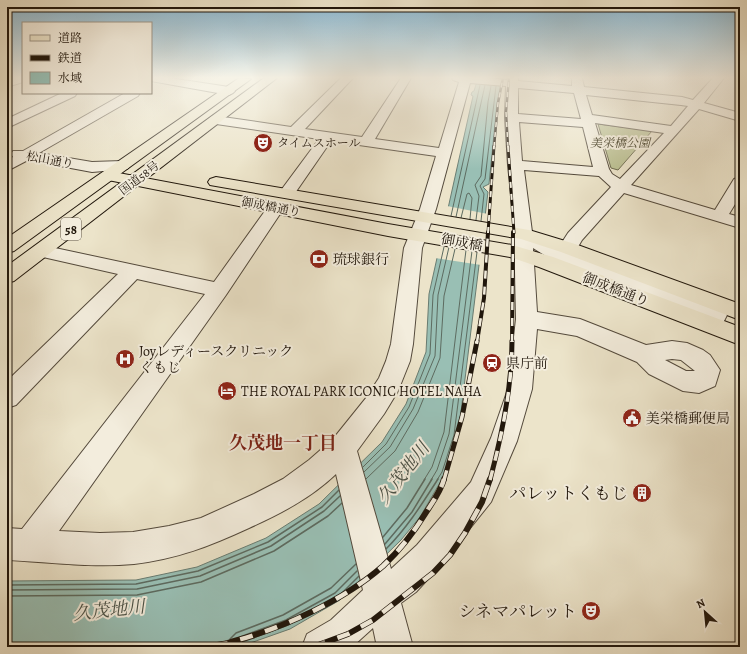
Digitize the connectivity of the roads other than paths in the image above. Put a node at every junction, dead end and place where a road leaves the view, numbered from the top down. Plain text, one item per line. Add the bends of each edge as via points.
1 (39, 109) edge
2 (107, 109) edge
3 (204, 109) edge
4 (231, 109) edge
5 (317, 109) edge
6 (387, 109) edge
7 (457, 109) edge
8 (511, 109) edge
9 (584, 109) edge
10 (693, 109) edge
11 (709, 109) edge
12 (511, 117) junction
13 (740, 117) edge
14 (216, 120) junction
15 (587, 121) junction
16 (7, 124) edge
17 (674, 130) junction
18 (294, 132) junction
19 (328, 137) junction
20 (366, 142) junction
21 (7, 152) edge
22 (444, 153) junction
23 (24, 156) junction
24 (515, 165) junction
25 (7, 166) edge
26 (122, 166) junction
27 (92, 167) junction
28 (148, 171) junction
29 (604, 172) junction
30 (108, 176) junction
31 (134, 181) junction
32 (740, 182) edge
33 (621, 187) junction
34 (281, 201) junction
35 (719, 217) junction
36 (740, 223) edge
37 (429, 227) junction
38 (523, 234) junction
39 (491, 238) junction
40 (7, 247) edge
41 (568, 248) junction
42 (41, 251) junction
43 (524, 254) junction
44 (133, 272) junction
45 (7, 276) edge
46 (219, 290) junction
47 (740, 312) edge
48 (716, 315) dead end
49 (527, 319) junction
50 (740, 336) edge
51 (645, 355) dead end
52 (7, 398) edge
53 (343, 448) junction
54 (18, 545) edge
55 (381, 597) junction
56 (320, 647) edge
57 (395, 647) edge

1 - 16 street
2 - 23 street
3 - 26 main road, 国道58号 / 58
4 - 14 main road, 国道58号 / 58
5 - 18 street
6 - 20 street
7 - 22 street
8 - 12 street
9 - 15 street
10 - 17 street
11 - 13 street
12 - 15 street
12 - 24 street
14 - 18 street
14 - 28 main road, 国道58号 / 58
15 - 17 street
15 - 29 street
17 - 33 street
18 - 19 street
19 - 20 street
19 - 34 street
20 - 22 street
21 - 23 street, 松山通り
22 - 37 street
23 - 25 street
23 - 27 street, 松山通り
24 - 29 street
24 - 38 street
26 - 27 street
26 - 28 main road, 御成橋通り
26 - 30 main road, 国道58号 / 58
27 - 30 street
28 - 31 main road, 国道58号 / 58
28 - 34 main road, 御成橋通り
29 - 33 street
30 - 31 main road, 御成橋通り
30 - 40 main road, 国道58号 / 58
31 - 34 main road, 御成橋通り
31 - 42 main road, 国道58号 / 58
32 - 35 street
33 - 35 street
33 - 41 street via 574,237
34 - 37 main road, 御成橋通り
34 - 46 street
35 - 36 street
37 - 39 main road, 御成橋
37 - 53 street via 413,248 398,361 389,384
38 - 39 main road, 御成橋通り
38 - 41 main road, 御成橋通り
38 - 43 street
38 - 48 street via 564,258
39 - 43 main road, 御成橋通り
41 - 47 main road, 御成橋通り
42 - 44 street
42 - 45 main road, 国道58号 / 58
43 - 49 street
43 - 50 main road, 御成橋通り
44 - 46 street
44 - 52 street
46 - 54 street
49 - 51 street via 580,328
49 - 55 street via 520,388 504,441 481,492 428,556 404,580
53 - 54 street via 320,470 293,489 265,505 202,533 133,548 100,550
53 - 55 street
55 - 56 street via 343,632
55 - 57 street

